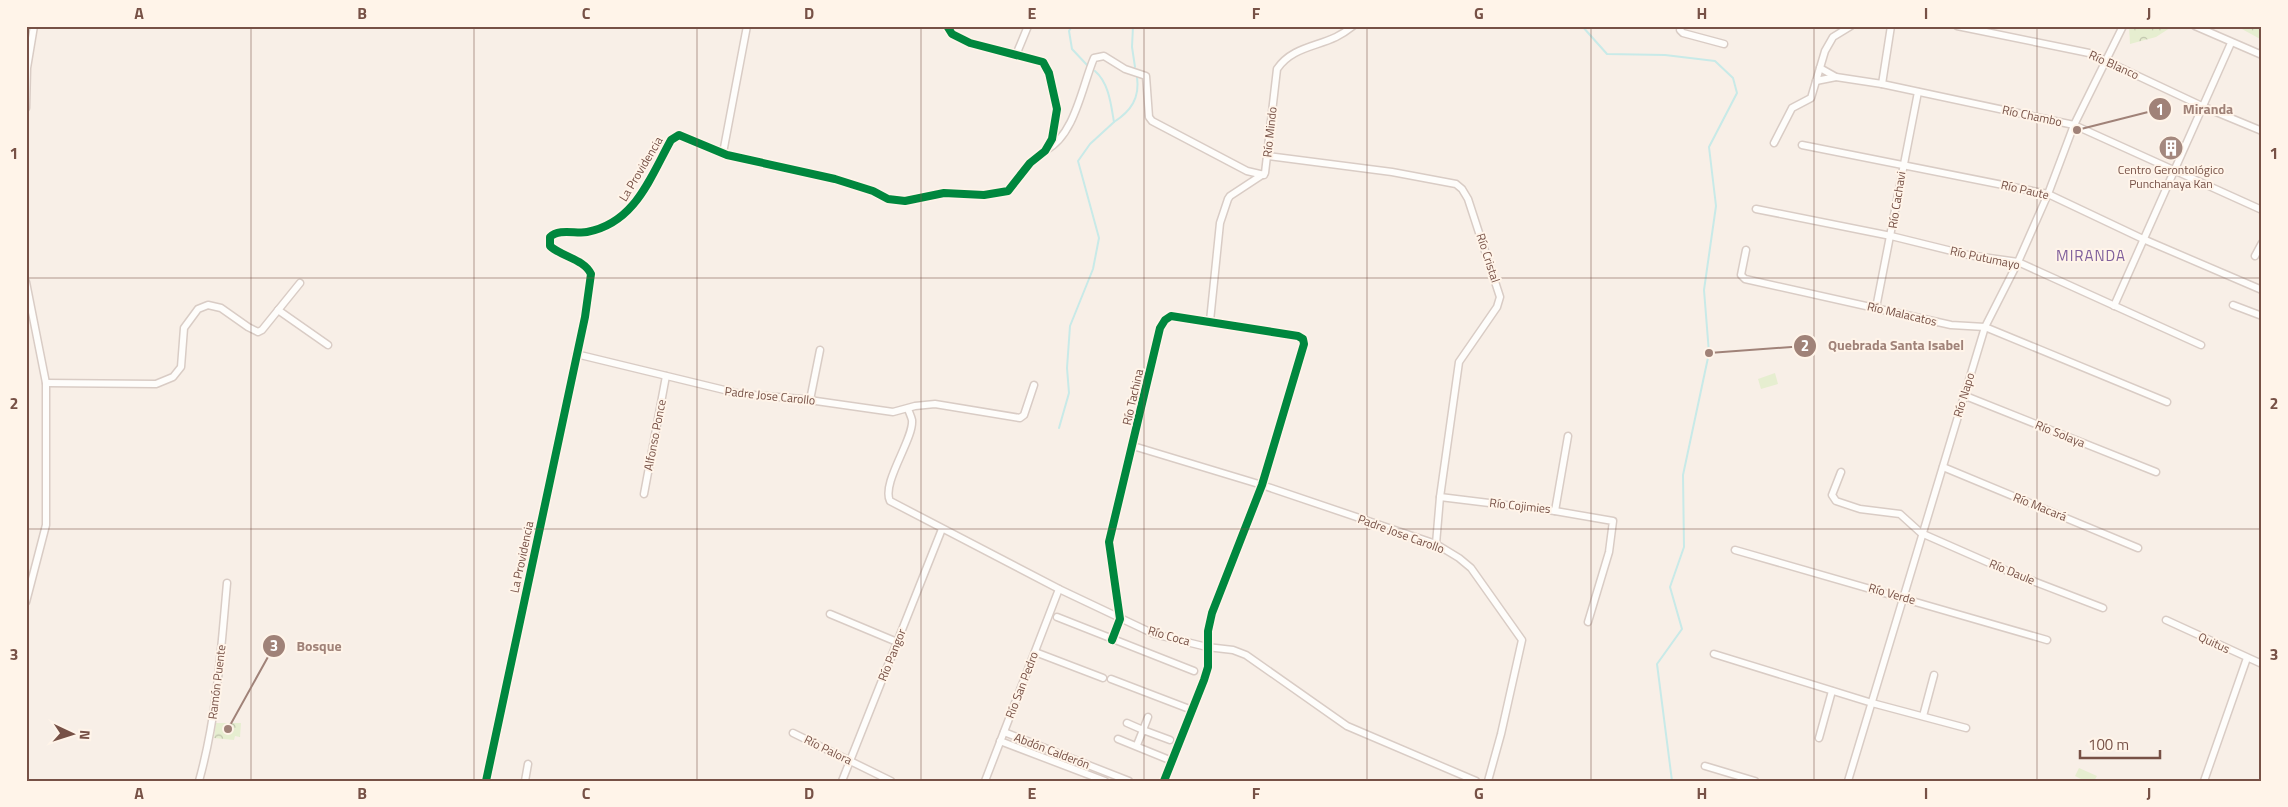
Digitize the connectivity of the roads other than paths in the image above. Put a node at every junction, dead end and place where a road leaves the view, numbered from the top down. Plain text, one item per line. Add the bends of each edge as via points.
1 (34, 26) edge
2 (747, 26) edge
3 (947, 26) edge
4 (1028, 26) edge
5 (1353, 26) edge
6 (1681, 26) edge
7 (1852, 26) edge
8 (1891, 26) edge
9 (1957, 26) edge
10 (2123, 26) edge
11 (2196, 26) edge
12 (2231, 43) junction
13 (1724, 44) dead end
14 (1016, 55) junction
15 (2262, 55) edge
16 (2105, 59) junction
17 (1820, 68) junction
18 (1836, 77) junction
19 (1816, 81) junction
20 (1882, 84) junction
21 (1918, 92) junction
22 (2204, 107) junction
23 (26, 108) edge
24 (2074, 125) junction
25 (2262, 131) edge
26 (1774, 143) dead end
27 (1802, 145) dead end
28 (1045, 151) junction
29 (723, 153) junction
30 (1268, 156) junction
31 (1903, 164) junction
32 (2174, 172) junction
33 (1264, 175) junction
34 (2048, 194) junction
35 (1756, 209) dead end
36 (2262, 210) edge
37 (1891, 236) junction
38 (2143, 239) junction
39 (2262, 243) edge
40 (1746, 250) dead end
41 (2255, 256) dead end
42 (2018, 262) junction
43 (26, 282) edge
44 (300, 283) dead end
45 (2262, 290) edge
46 (2233, 305) dead end
47 (2114, 306) junction
48 (1876, 308) junction
49 (278, 310) junction
50 (2262, 316) edge
51 (1210, 321) junction
52 (1985, 327) junction
53 (328, 345) dead end
54 (2201, 345) dead end
55 (820, 350) dead end
56 (576, 354) junction
57 (666, 376) junction
58 (46, 383) junction
59 (1034, 385) dead end
60 (1964, 396) junction
61 (810, 400) junction
62 (2167, 402) dead end
63 (908, 408) junction
64 (1568, 436) dead end
65 (1133, 446) junction
66 (1943, 467) junction
67 (1841, 472) dead end
68 (2156, 472) dead end
69 (1262, 485) junction
70 (644, 494) dead end
71 (1440, 497) junction
72 (1555, 511) junction
73 (942, 529) junction
74 (1922, 533) junction
75 (1436, 544) junction
76 (2138, 548) dead end
77 (1736, 550) dead end
78 (226, 583) dead end
79 (1059, 589) junction
80 (1902, 596) junction
81 (26, 602) edge
82 (2103, 608) dead end
83 (830, 614) dead end
84 (1057, 618) dead end
85 (1120, 619) junction
86 (2166, 620) dead end
87 (1588, 622) dead end
88 (1112, 640) junction
89 (2047, 640) dead end
90 (897, 642) junction
91 (1207, 647) junction
92 (1035, 652) junction
93 (1714, 654) dead end
94 (2247, 658) junction
95 (2262, 664) edge
96 (1194, 671) dead end
97 (1934, 675) dead end
98 (1103, 678) dead end
99 (1111, 679) dead end
100 (1832, 691) junction
101 (1872, 703) junction
102 (1192, 710) junction
103 (1923, 716) junction
104 (1148, 717) dead end
105 (1127, 723) dead end
106 (1966, 728) dead end
107 (1143, 730) junction
108 (1004, 732) junction
109 (793, 733) dead end
110 (1819, 738) dead end
111 (1118, 739) dead end
112 (1170, 740) dead end
113 (1000, 741) junction
114 (1137, 745) junction
115 (850, 761) junction
116 (1172, 761) junction
117 (528, 764) dead end
118 (1706, 766) dead end
119 (1462, 774) junction
120 (199, 781) edge
121 (486, 781) edge
122 (525, 781) edge
123 (842, 781) edge
124 (890, 781) edge
125 (985, 781) edge
126 (1105, 781) edge
127 (1129, 781) edge
128 (1164, 781) edge
129 (1460, 781) edge
130 (1476, 781) edge
131 (1488, 781) edge
132 (1755, 781) edge
133 (1848, 781) edge
134 (2204, 781) edge

1 - 23 street
2 - 29 street
3 - 14 street, La Providencia via 959,38
4 - 14 street
5 - 30 street, Río Mindo via 1337,37 1299,50 1277,70
6 - 13 street via 1683,33
7 - 17 street via 1833,37 1824,51
8 - 20 street
9 - 16 street, Río Blanco via 2090,53
10 - 16 street, Río Napo
11 - 12 street
12 - 15 street
12 - 22 street
14 - 28 street, La Providencia via 1043,62 1048,68 1056,109 1052,139
16 - 22 street, Río Blanco
16 - 24 street, Río Napo
17 - 18 street, Río Chambo
17 - 19 street
18 - 19 street
18 - 20 street, Río Chambo
19 - 26 street via 1811,98 1792,108
20 - 21 street, Río Chambo
21 - 24 street, Río Chambo
21 - 31 street, Río Cachavi
22 - 25 street, Río Blanco
22 - 32 street
24 - 32 street, Río Chambo
24 - 34 street, Río Napo
27 - 31 street, Río Paute
28 - 29 street, La Providencia via 1030,163 1008,192 984,195 944,193 905,201 888,200 873,191 835,179
28 - 33 street via 1059,142 1082,98 1094,58 1104,56 1125,69 1146,76 1152,121 1247,171
29 - 56 street, La Providencia via 684,136 675,136 632,208 619,220 586,232 559,233 550,237 550,246 558,254 583,265 591,274
30 - 33 street, Río Mindo
30 - 71 street, Río Cristal via 1392,172 1456,184 1466,193 1500,296 1497,307 1459,362
31 - 34 street, Río Paute
31 - 37 street, Río Cachavi
32 - 36 street, Río Chambo
32 - 38 street
33 - 51 street, Río Mindo via 1228,199 1220,223
34 - 38 street, Río Paute
34 - 42 street, Río Napo
35 - 37 street, Río Putumayo
37 - 42 street, Río Putumayo via 1968,255
37 - 48 street, Río Cachavi
38 - 45 street, Río Paute
38 - 47 street
39 - 41 street
40 - 48 street, Río Malacatos via 1742,275 1745,279
42 - 47 street, Río Putumayo
42 - 52 street, Río Napo
43 - 58 street
44 - 49 street
46 - 50 street
47 - 54 street, Río Putumayo
48 - 52 street, Río Malacatos via 1951,325
49 - 53 street
49 - 58 street via 258,332 221,308 208,305 198,308 184,328 181,367 173,377 156,384
51 - 65 street, Río Tachina via 1171,316 1160,328
51 - 69 street, Río Tachina via 1303,339
52 - 60 street, Río Napo
52 - 62 street, Río Malacatos
55 - 61 street
56 - 57 street, Padre Jose Carollo
56 - 121 street, La Providencia
57 - 61 street, Padre Jose Carollo via 727,392
57 - 70 street, Alfonso Ponce
58 - 81 street via 46,525
59 - 63 street, Padre Jose Carollo via 1024,415 1020,418 935,404
60 - 66 street, Río Napo
60 - 68 street, Río Solaya
61 - 63 street, Padre Jose Carollo via 893,412
63 - 73 street, Río Coca via 911,424 888,498
64 - 72 street, Río Cojimies
65 - 69 street, Padre Jose Carollo
65 - 85 street, Río Tachina via 1109,542
66 - 74 street, Río Napo
66 - 76 street, Río Macará
67 - 74 street, Río Daule via 1832,492 1834,499 1871,511 1900,514
69 - 75 street, Padre Jose Carollo
69 - 91 street via 1212,613
71 - 72 street, Río Cojimies
71 - 75 street, Río Cristal
72 - 87 street via 1613,521 1609,552
73 - 79 street, Río Coca
73 - 90 street, Río Pangor
74 - 80 street, Río Napo
74 - 82 street, Río Daule via 2012,573
75 - 131 street, Padre Jose Carollo via 1471,568 1522,640
77 - 80 street, Río Verde
78 - 120 street, Ramón Puente via 220,674
79 - 85 street, Río Coca
79 - 92 street, Río San Pedro
80 - 89 street, Río Verde
80 - 101 street, Río Napo
83 - 90 street
84 - 88 street
85 - 88 street
85 - 91 street, Río Coca via 1154,634
86 - 94 street, Quitus
88 - 96 street
90 - 115 street, Río Pangor
91 - 102 street via 1208,666
91 - 119 street, Río Coca via 1246,655 1347,726
92 - 98 street
92 - 108 street, Río San Pedro
93 - 100 street
94 - 95 street, Quitus
94 - 134 street
97 - 103 street
99 - 102 street
100 - 101 street
100 - 110 street
101 - 103 street
101 - 133 street, Río Napo
102 - 116 street
103 - 106 street
104 - 107 street
105 - 107 street
107 - 112 street
107 - 114 street
108 - 113 street, Río San Pedro
108 - 127 street, Abdón Calderón
109 - 115 street, Río Palora
111 - 114 street
113 - 125 street, Río San Pedro
113 - 126 street, Abdón Calderón
114 - 116 street
115 - 123 street, Río Pangor
115 - 124 street, Río Palora
116 - 128 street
117 - 122 street
118 - 132 street
119 - 129 street
119 - 130 street, Río Coca

